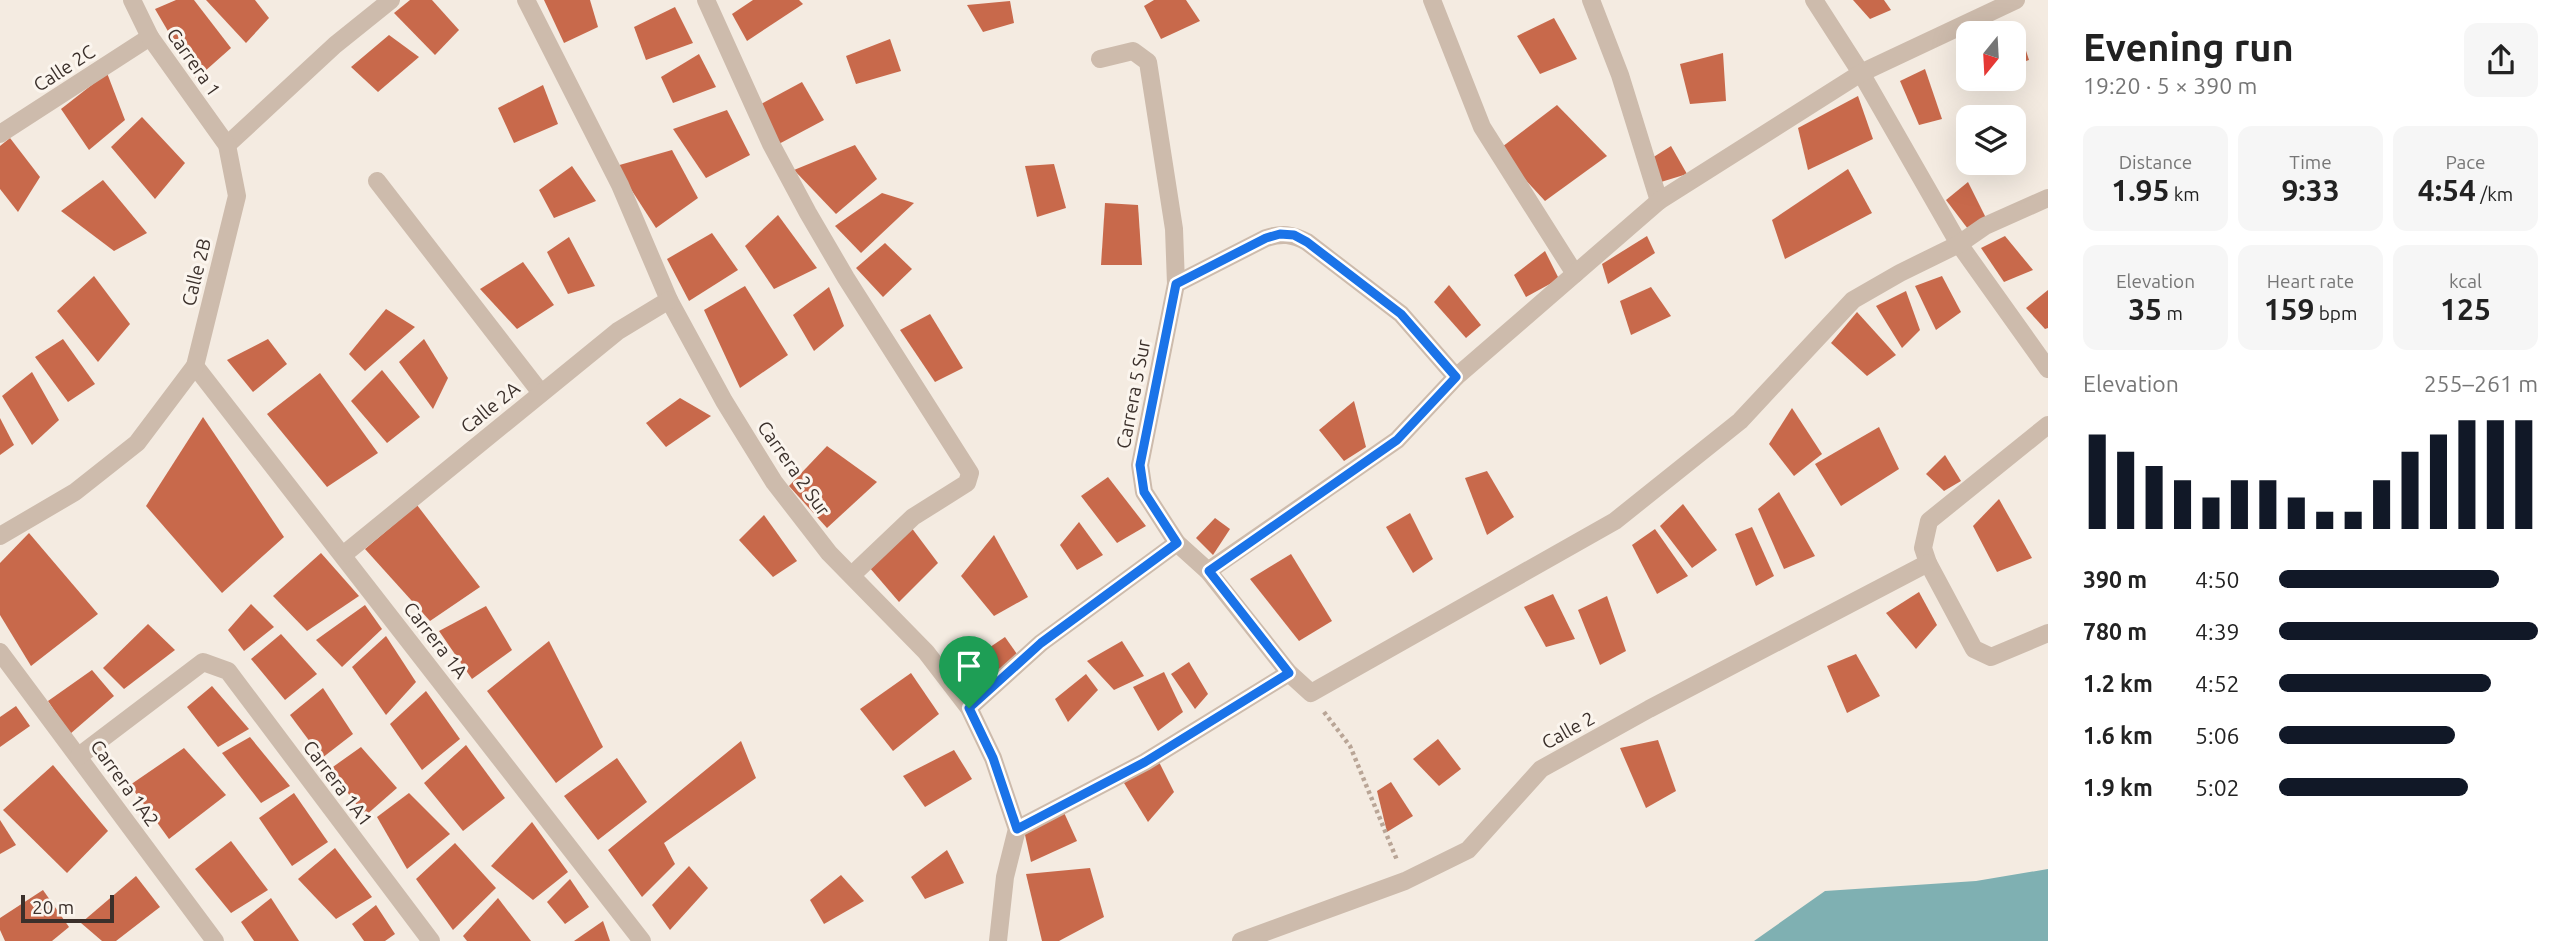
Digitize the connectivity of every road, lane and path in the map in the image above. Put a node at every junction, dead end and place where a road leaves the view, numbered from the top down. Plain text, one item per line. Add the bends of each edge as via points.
1 (132, 0) edge
2 (391, 0) edge
3 (526, 0) edge
4 (706, 0) edge
5 (1432, 0) edge
6 (1591, 0) edge
7 (1814, 0) edge
8 (2016, 0) edge
9 (150, 37) junction
10 (1100, 59) dead end
11 (1861, 73) junction
12 (0, 134) edge
13 (227, 145) junction
14 (377, 181) dead end
15 (2048, 198) edge
16 (1658, 201) junction
17 (1959, 244) junction
18 (1575, 274) junction
19 (1176, 284) junction
20 (669, 300) junction
21 (195, 366) junction
22 (2048, 369) edge
23 (1456, 377) junction
24 (541, 393) junction
25 (2048, 425) edge
26 (0, 536) edge
27 (1177, 543) junction
28 (343, 555) junction
29 (1926, 555) junction
30 (1209, 571) junction
31 (852, 575) junction
32 (2048, 633) edge
33 (0, 652) edge
34 (1289, 673) junction
35 (1311, 693) junction
36 (969, 708) junction
37 (79, 756) junction
38 (1017, 829) junction
39 (1405, 881) junction
40 (215, 941) edge
41 (431, 941) edge
42 (642, 941) edge
43 (998, 941) edge
44 (1241, 941) edge

1 - 9 street, Carrera 1
2 - 13 street
3 - 20 street, Carrera 2 Sur via 620,185
4 - 31 street via 771,144 808,213 970,473 967,484 912,517
5 - 18 street via 1482,127
6 - 16 street via 1620,75
7 - 11 street
8 - 11 street
9 - 12 street, Calle 2C
9 - 13 street, Carrera 1
10 - 19 street, Carrera 5 Sur via 1133,51 1148,62 1174,229
11 - 16 street
11 - 17 street
13 - 21 street, Calle 2B via 237,196
14 - 24 street
15 - 17 street via 1985,226
16 - 18 street
17 - 22 street
17 - 35 street via 1853,300 1740,421 1615,521
18 - 23 street
19 - 23 street via 1266,238 1294,235 1401,314
19 - 27 street, Carrera 5 Sur via 1140,465 1144,492
20 - 24 street, Calle 2A via 618,331
20 - 31 street, Carrera 2 Sur via 774,482
21 - 26 street, Calle 2B via 137,443 75,492
21 - 28 street, Carrera 1A
23 - 30 street via 1397,440
24 - 28 street, Calle 2A
25 - 29 street via 1929,521
27 - 30 street, Carrera 5 Sur
27 - 36 street via 1041,643
28 - 42 street, Carrera 1A
29 - 32 street via 1974,649 1991,657
29 - 39 street, Calle 2 via 1541,769 1468,850
30 - 34 street, Carrera 5 Sur
31 - 36 street, Carrera 2 Sur via 926,652
33 - 37 street, Carrera 1A2
34 - 35 street, Carrera 5 Sur
34 - 38 street via 1145,762
35 - 39 path via 1350,746
36 - 38 street, Carrera 2 Sur via 993,758
37 - 40 street, Carrera 1A2
37 - 41 street, Carrera 1A1 via 203,662 228,671
38 - 43 street via 1005,877
39 - 44 street, Calle 2

